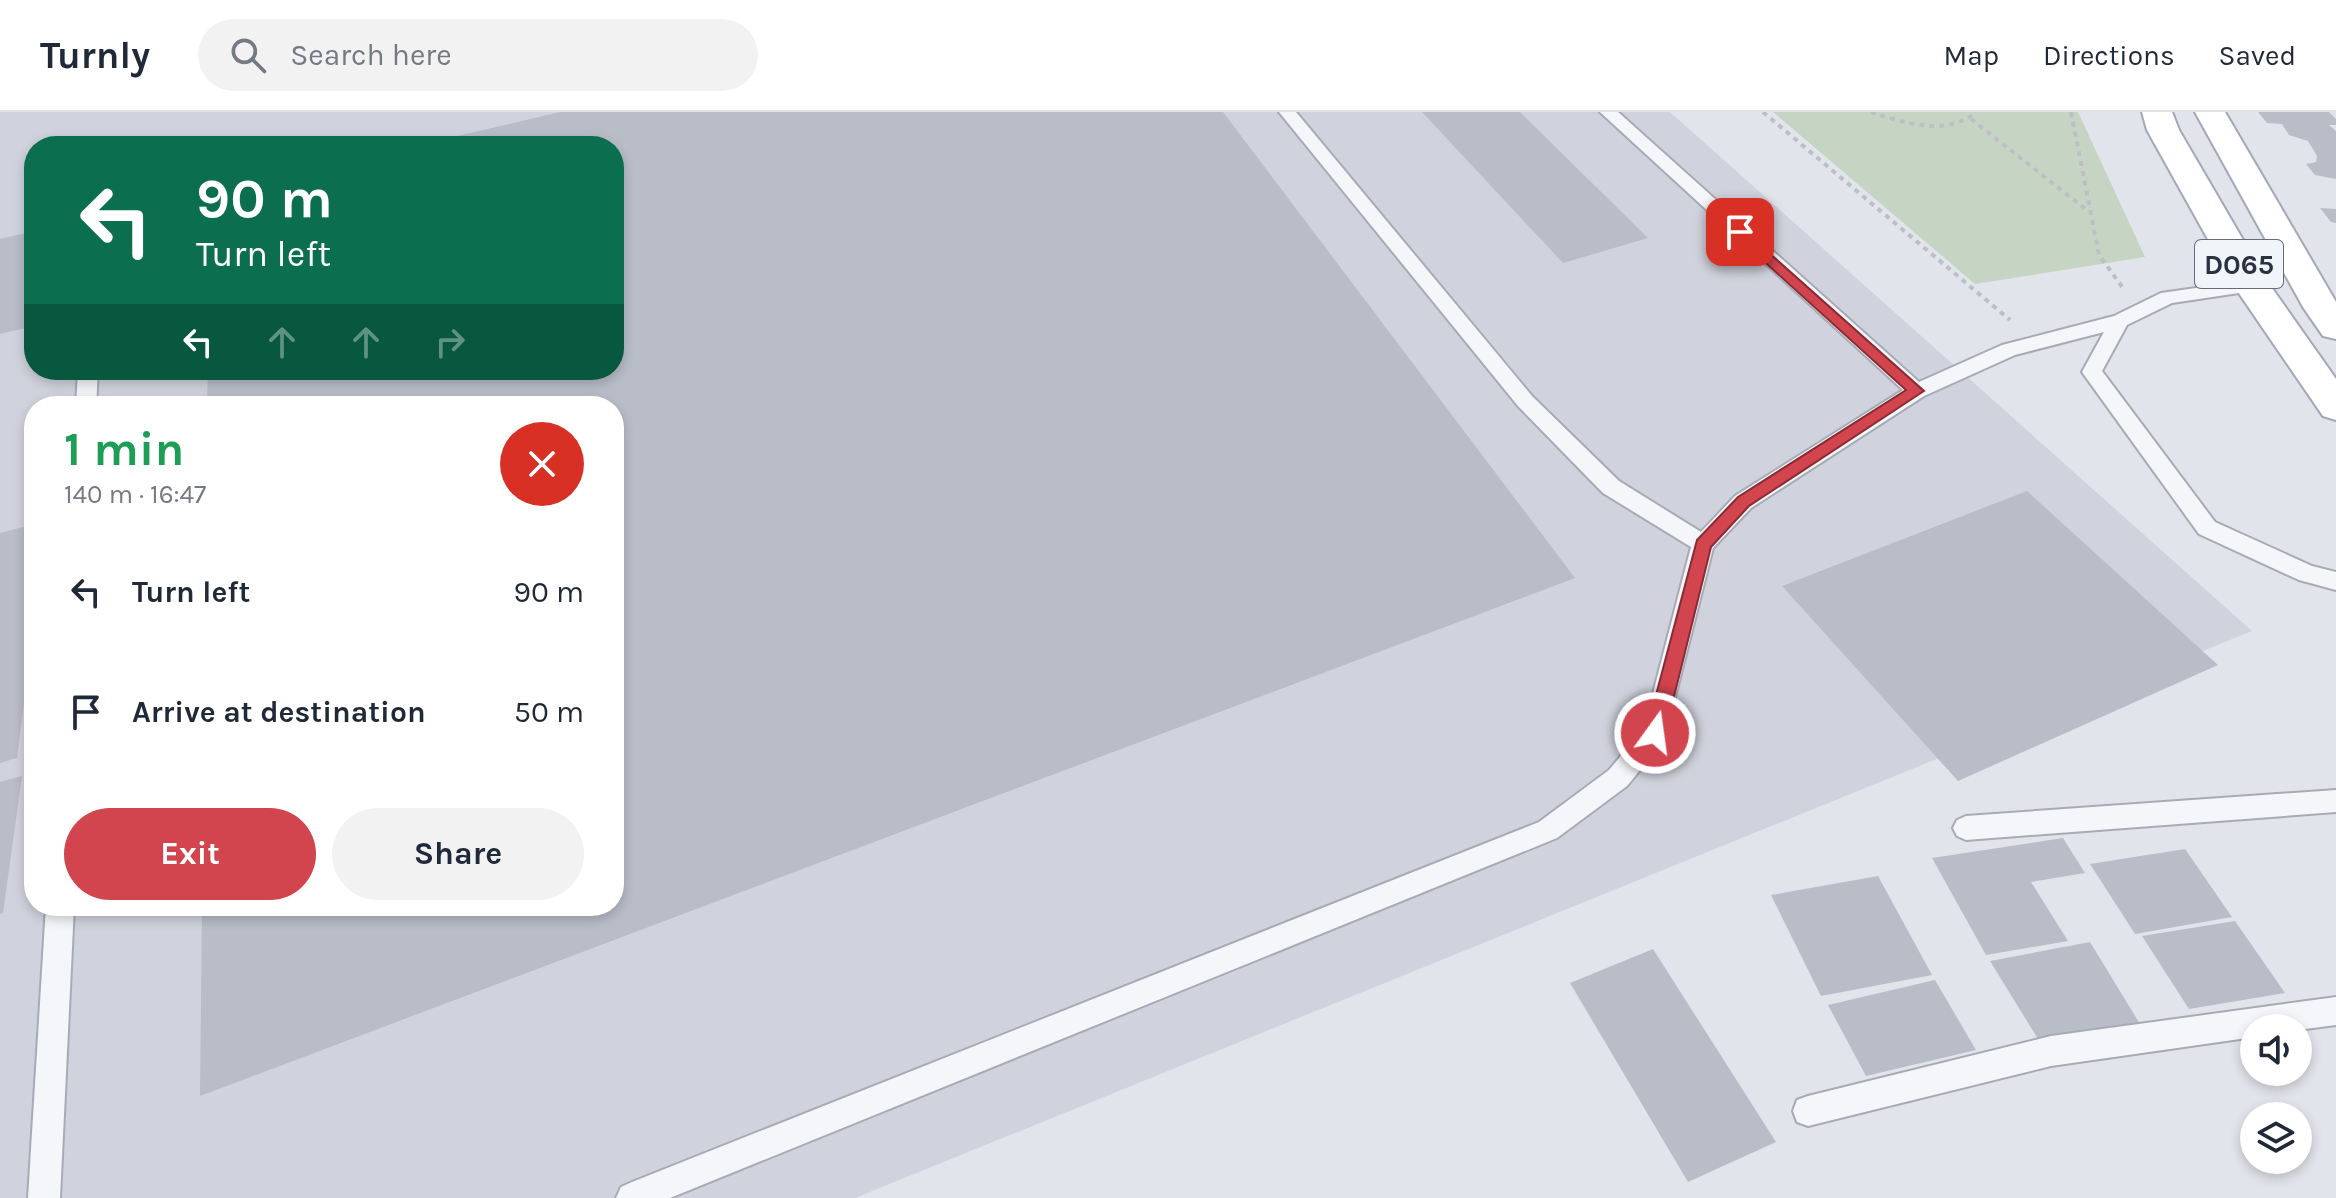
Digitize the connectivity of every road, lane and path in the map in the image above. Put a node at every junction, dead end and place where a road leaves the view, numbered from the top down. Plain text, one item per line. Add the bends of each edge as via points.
1 (1287, 112) edge
2 (1608, 112) edge
3 (1763, 112) edge
4 (1871, 112) edge
5 (1976, 112) edge
6 (2071, 112) edge
7 (2157, 112) edge
8 (2210, 112) edge
9 (1971, 119) junction
10 (2088, 211) junction
11 (2252, 286) junction
12 (2130, 316) junction
13 (2336, 327) edge
14 (2036, 343) junction
15 (1917, 391) junction
16 (2336, 407) edge
17 (1703, 544) junction
18 (2336, 581) edge
19 (2336, 801) edge
20 (1966, 828) dead end
21 (59, 916) edge
22 (2336, 1011) edge
23 (1808, 1111) dead end
24 (44, 1198) edge
25 (632, 1198) edge

1 - 17 lane via 1525,401 1611,487
2 - 15 lane
3 - 14 path
4 - 9 path via 1934,128
5 - 9 path
6 - 10 path
7 - 11 main road, D065
8 - 13 main road, D065
9 - 10 path
10 - 12 path via 2099,255
11 - 12 lane via 2168,297
11 - 16 main road, D065
12 - 14 lane
12 - 18 lane via 2092,372 2207,528 2307,574
14 - 15 lane
15 - 17 lane via 1743,502
17 - 25 lane via 1655,733 1618,778 1548,830
19 - 20 lane
21 - 24 lane
22 - 23 lane via 2051,1051

